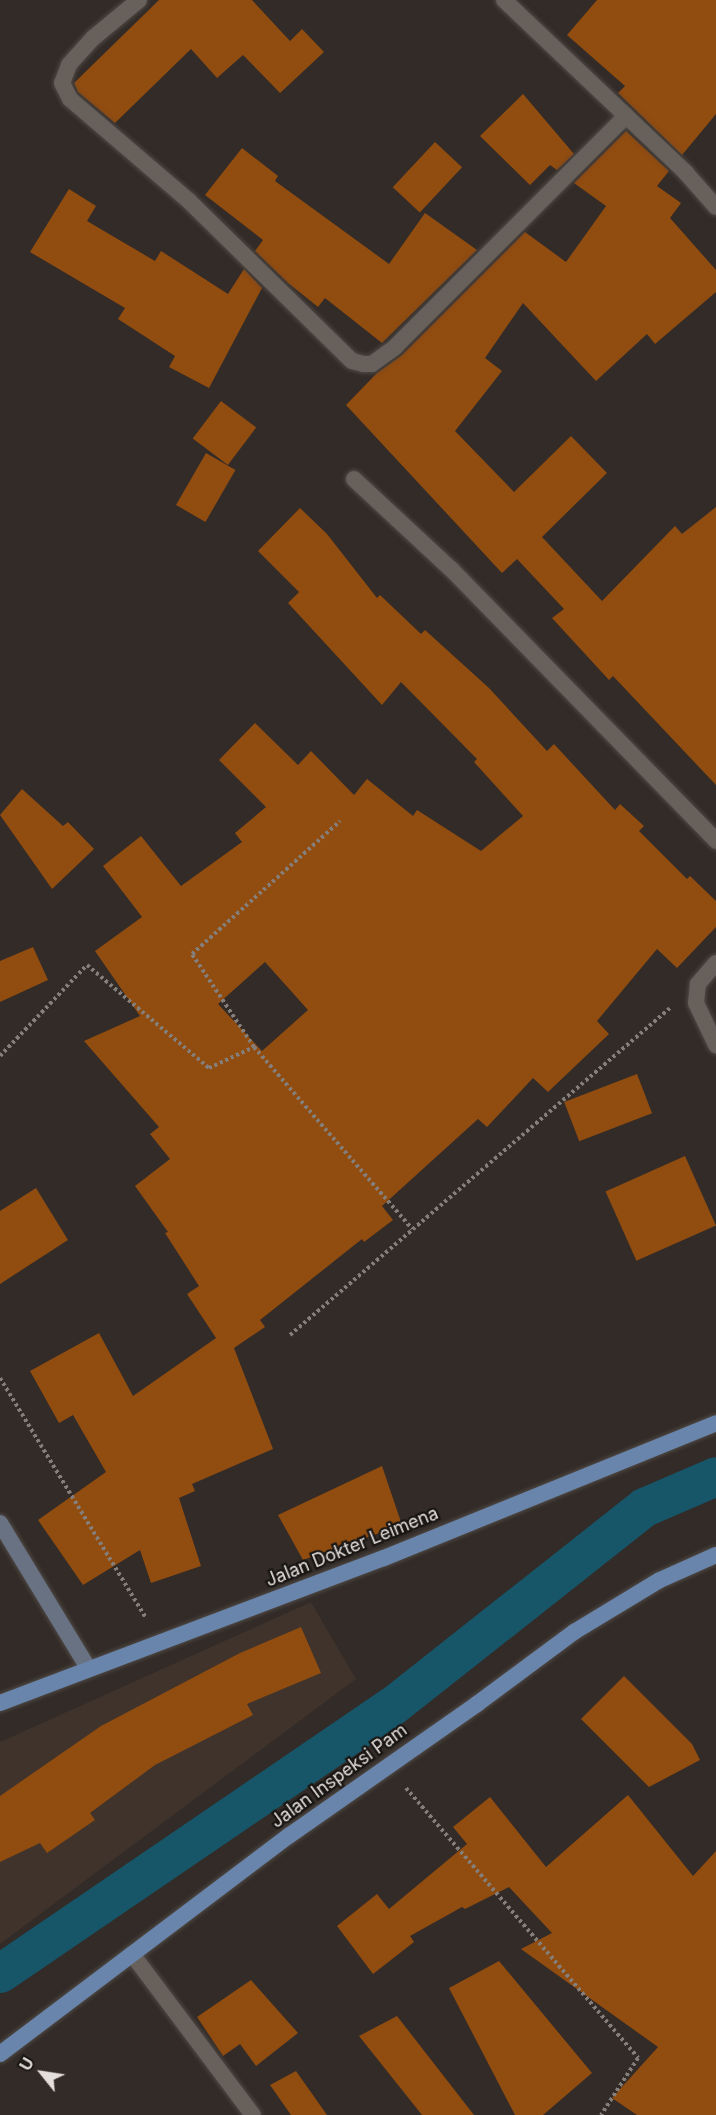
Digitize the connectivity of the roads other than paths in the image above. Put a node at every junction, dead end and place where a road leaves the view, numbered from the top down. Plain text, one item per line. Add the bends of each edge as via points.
1 (139, 0) edge
2 (504, 0) edge
3 (626, 116) junction
4 (716, 207) edge
5 (354, 479) dead end
6 (716, 841) edge
7 (716, 963) edge
8 (716, 1045) edge
9 (716, 1423) edge
10 (0, 1523) edge
11 (716, 1555) edge
12 (88, 1668) junction
13 (0, 1703) edge
14 (132, 1954) junction
15 (0, 2054) edge
16 (253, 2115) edge

1 - 3 street via 93,38 69,65 62,83 70,99 189,201 352,361 363,364 372,364 395,346
2 - 3 street
3 - 4 street
5 - 6 street via 451,569
7 - 8 street via 698,984 696,1003
9 - 12 main road, Jalan Dokter Leimena via 384,1558
10 - 12 main road
11 - 14 main road, Jalan Inspeksi Pam via 660,1580 574,1632 477,1704 386,1764
12 - 13 main road, Jalan Dokter Leimena
14 - 15 main road, Jalan Inspeksi Pam
14 - 16 street

